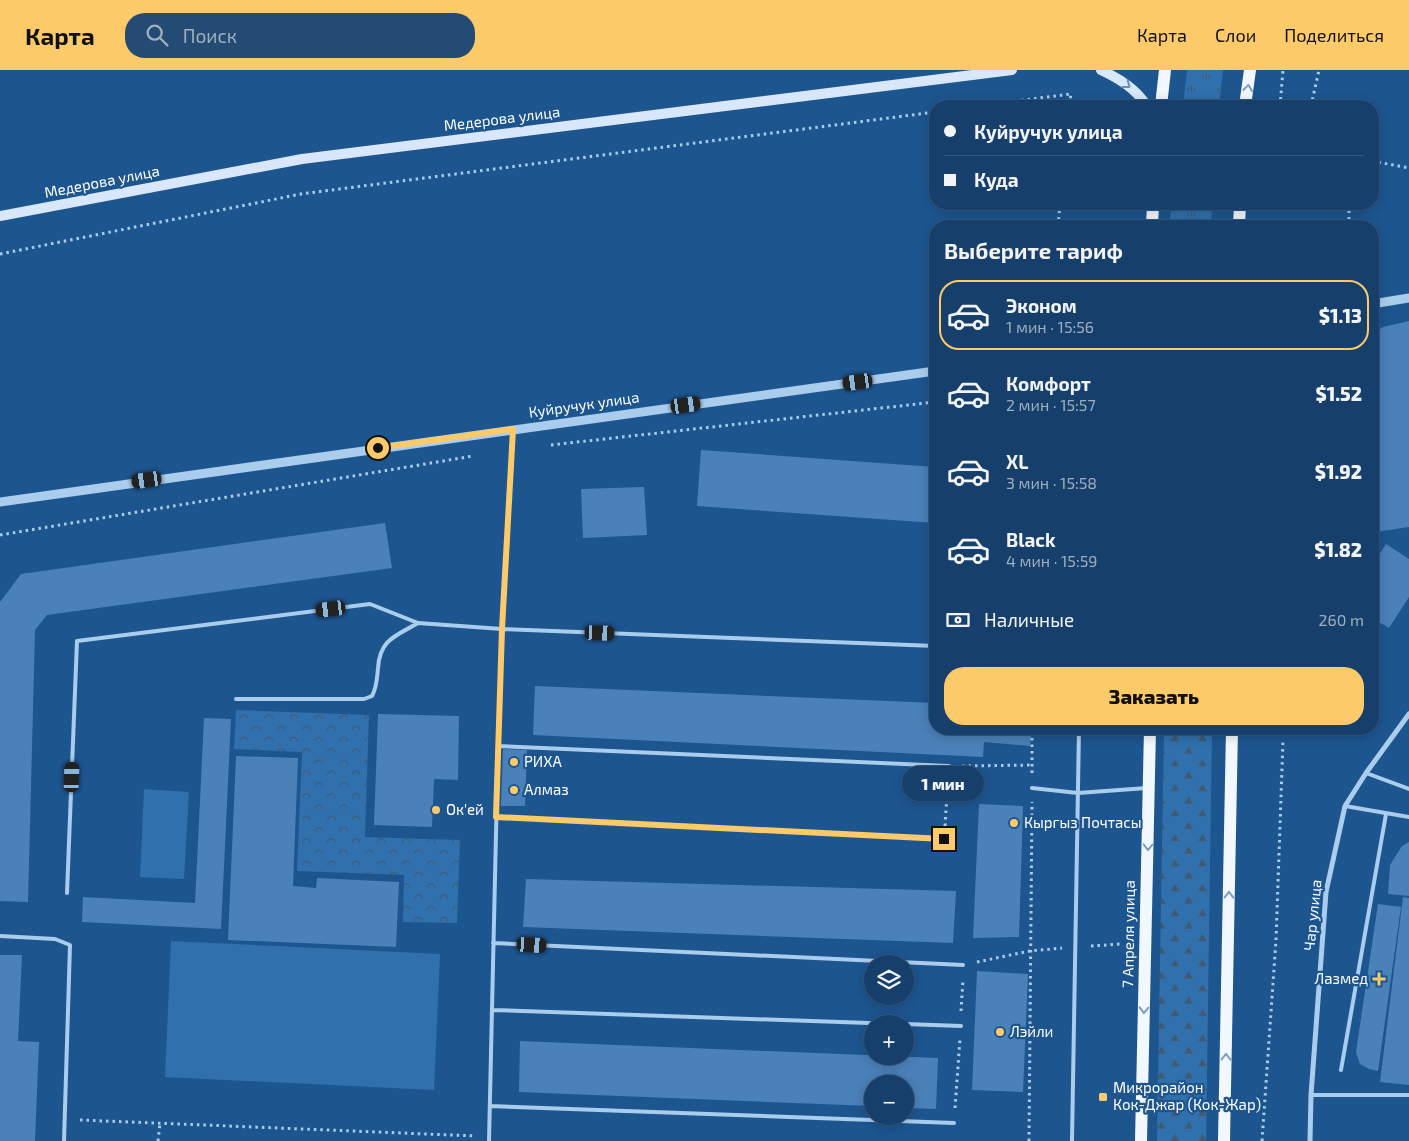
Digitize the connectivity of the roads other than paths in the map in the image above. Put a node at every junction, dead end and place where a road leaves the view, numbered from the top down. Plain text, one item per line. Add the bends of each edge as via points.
1 (1012, 70) edge
2 (1101, 70) edge
3 (1165, 70) edge
4 (1250, 70) edge
5 (1143, 100) edge
6 (1162, 100) edge
7 (1246, 100) edge
8 (0, 216) edge
9 (1409, 298) edge
10 (1379, 303) edge
11 (929, 372) edge
12 (513, 429) junction
13 (0, 502) edge
14 (418, 623) junction
15 (502, 629) junction
16 (929, 646) edge
17 (236, 699) dead end
18 (1409, 714) edge
19 (1079, 735) edge
20 (1150, 735) edge
21 (1232, 735) edge
22 (498, 746) junction
23 (949, 766) road end
24 (1366, 773) junction
25 (1032, 788) road end
26 (1149, 788) junction
27 (1409, 789) edge
28 (1078, 793) junction
29 (1345, 806) junction
30 (1386, 814) junction
31 (1409, 816) edge
32 (496, 817) junction
33 (944, 839) road end
34 (67, 893) dead end
35 (0, 936) edge
36 (493, 943) junction
37 (963, 964) road end
38 (492, 1010) junction
39 (864, 1023) edge
40 (914, 1024) edge
41 (960, 1026) road end
42 (1341, 1070) dead end
43 (1311, 1095) junction
44 (1409, 1095) edge
45 (490, 1106) junction
46 (954, 1123) road end
47 (489, 1139) edge
48 (64, 1141) edge
49 (1072, 1141) edge
50 (1141, 1141) edge
51 (1224, 1141) edge
52 (1310, 1141) edge

1 - 8 main road, Медерова улица via 302,160
2 -> 5 main road via 1119,79
3 - 6 main road
7 -> 4 main road
9 - 10 street
11 - 12 street, Куйручук улица
12 - 13 street, Куйручук улица
12 - 15 lane
14 - 15 lane
14 - 17 lane via 387,641 379,656 376,688 372,696 364,699
14 - 34 lane via 370,604 77,641
15 - 16 lane
15 - 22 lane
18 - 24 street, Чар улица
19 - 28 lane
20 - 26 main road, 7 Апреля улица
51 -> 21 main road
22 - 23 lane
22 - 32 lane
24 - 27 lane
24 - 29 street, Чар улица
25 - 28 lane
26 - 28 lane
26 -> 50 main road, 7 Апреля улица
28 - 49 lane
29 - 30 lane
29 - 43 street, Чар улица via 1326,892
30 - 31 lane
30 - 42 lane
32 - 33 lane
32 - 36 lane
35 - 48 lane via 56,939 70,946
36 - 37 lane
36 - 38 lane
38 - 39 lane
38 - 45 lane
40 - 41 lane
43 - 44 lane
43 - 52 street, Чар улица
45 - 46 lane
45 - 47 lane

